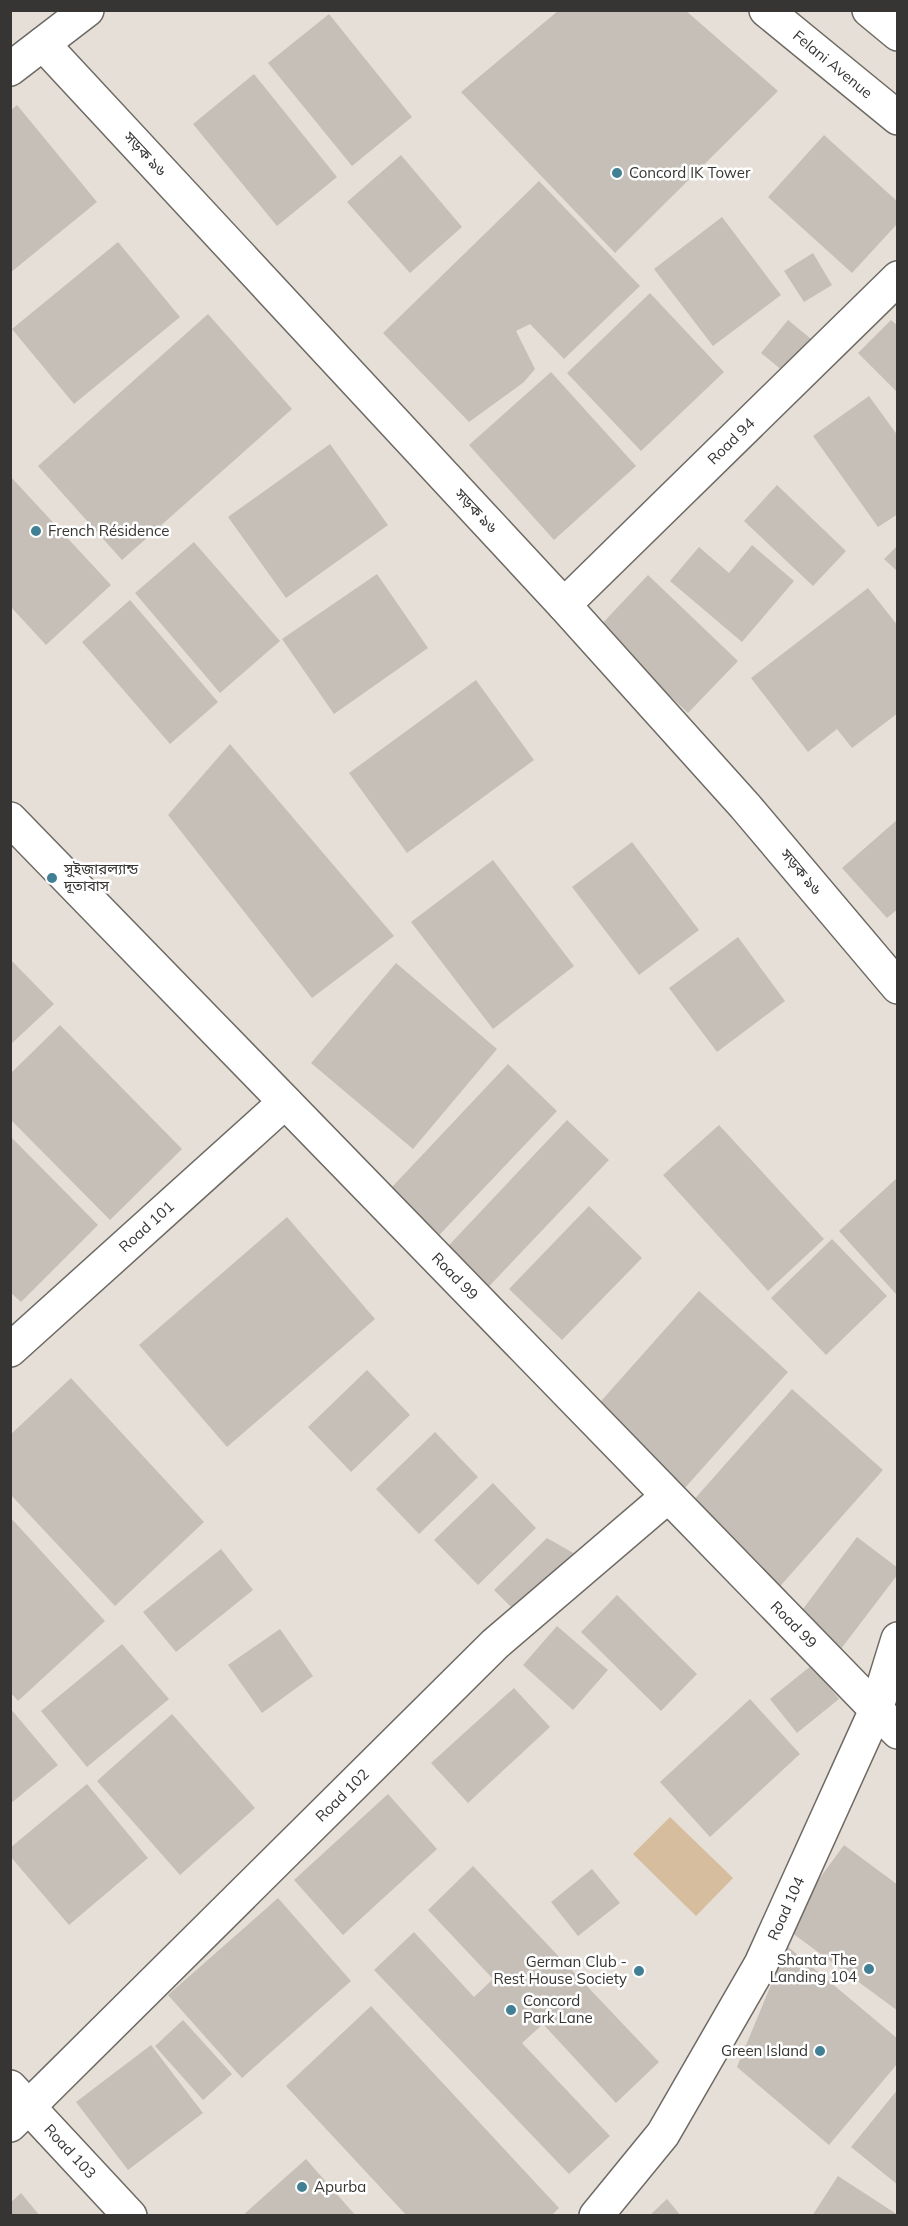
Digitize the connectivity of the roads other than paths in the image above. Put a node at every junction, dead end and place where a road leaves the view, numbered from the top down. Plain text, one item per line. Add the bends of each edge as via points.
1 (87, 10) edge
2 (766, 10) edge
3 (869, 10) edge
4 (897, 34) edge
5 (43, 44) junction
6 (10, 69) edge
7 (897, 118) edge
8 (897, 278) edge
9 (564, 606) junction
10 (10, 819) edge
11 (897, 987) edge
12 (285, 1102) junction
13 (10, 1350) edge
14 (668, 1496) junction
15 (897, 1639) edge
16 (887, 1721) edge
17 (17, 2106) edge
18 (130, 2216) edge
19 (596, 2216) edge

1 - 5 street
2 - 7 street, Felani Avenue
3 - 4 street
5 - 6 street
5 - 9 street, সড়ক ৯৬
8 - 9 street, Road 94
9 - 11 street, সড়ক ৯৬ via 745,806
10 - 12 street, Road 99
12 - 13 street, Road 101
12 - 14 street, Road 99
14 - 16 street, Road 99
14 - 17 street, Road 102 via 495,1644
15 - 16 street
16 - 19 street, Road 104 via 761,1964 663,2133
17 - 18 street, Road 103

